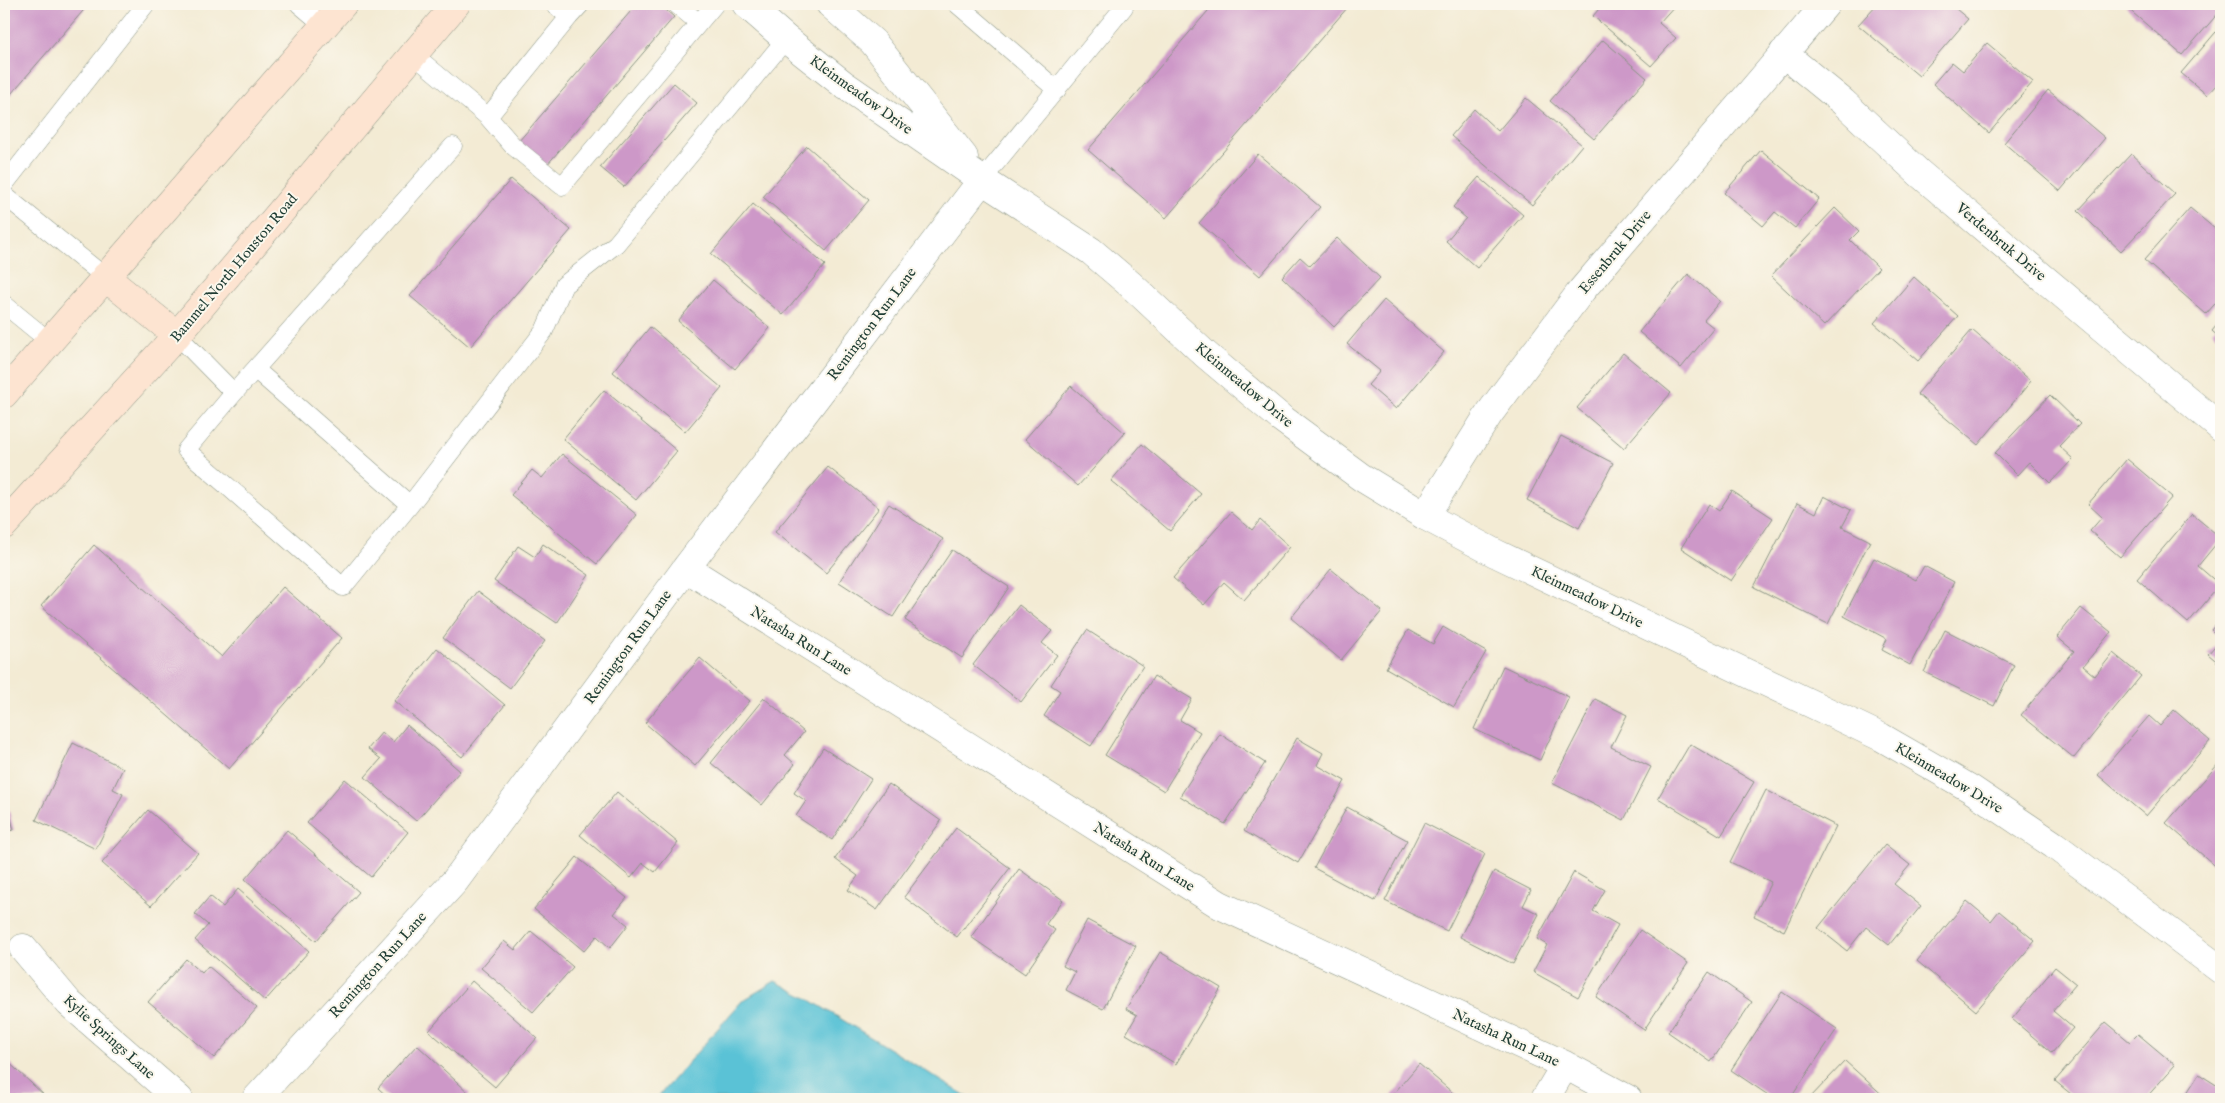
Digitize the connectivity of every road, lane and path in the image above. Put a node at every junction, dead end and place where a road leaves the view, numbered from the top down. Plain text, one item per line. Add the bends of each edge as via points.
1 (146, 4) edge
2 (299, 4) edge
3 (343, 4) edge
4 (456, 4) edge
5 (554, 4) edge
6 (581, 4) edge
7 (676, 4) edge
8 (715, 4) edge
9 (746, 4) edge
10 (830, 4) edge
11 (957, 4) edge
12 (1122, 4) edge
13 (1826, 4) edge
14 (569, 17) junction
15 (698, 23) junction
16 (325, 26) junction
17 (786, 39) junction
18 (1783, 53) junction
19 (414, 55) junction
20 (1057, 90) junction
21 (488, 117) junction
22 (453, 146) dead end
23 (982, 180) junction
24 (4, 185) edge
25 (4, 195) edge
26 (105, 277) junction
27 (4, 305) edge
28 (177, 335) junction
29 (49, 341) junction
30 (256, 370) junction
31 (234, 393) junction
32 (4, 394) edge
33 (2221, 428) edge
34 (410, 505) junction
35 (1425, 516) junction
36 (4, 525) edge
37 (686, 568) junction
38 (23, 948) dead end
39 (2221, 970) edge
40 (1565, 1065) junction
41 (179, 1099) edge
42 (256, 1099) edge
43 (1545, 1099) edge
44 (1628, 1099) edge

1 - 24 lane
2 - 16 lane
3 - 16 main road
4 - 19 main road, Bammel North Houston Road
5 - 14 lane
6 - 14 lane
7 - 15 lane
8 - 15 lane
9 - 17 street, Kleinmeadow Drive
10 - 23 street, Kleinmeadow Drive via 873,42
11 - 20 lane
12 - 20 lane via 1124,8
13 - 18 street, Essenbruk Drive
14 - 21 lane
15 - 21 lane via 562,186 513,146
16 - 26 main road
17 - 23 street, Kleinmeadow Drive via 843,84
17 - 34 lane via 616,244 564,285 544,331
18 - 33 street, Verdenbruk Drive via 1843,102 1919,173
18 - 35 street, Essenbruk Drive via 1582,290 1490,414
19 - 21 lane
19 - 28 main road, Bammel North Houston Road
20 - 23 lane
22 - 30 lane
23 - 35 street, Kleinmeadow Drive via 1091,251 1281,418 1361,477
23 - 37 street, Remington Run Lane
25 - 26 lane
26 - 28 main road
26 - 29 main road
27 - 29 lane
28 - 31 lane
28 - 36 main road, Bammel North Houston Road
29 - 32 main road
30 - 31 lane
30 - 34 lane
31 - 34 lane via 186,450 344,587
35 - 39 street, Kleinmeadow Drive via 1495,553 1898,747 1971,788 2054,845
37 - 40 street, Natasha Run Lane via 1220,904
37 - 42 street, Remington Run Lane via 455,881
38 - 41 street, Kylie Springs Lane via 69,1003
40 - 43 street
40 - 44 street, Natasha Run Lane

